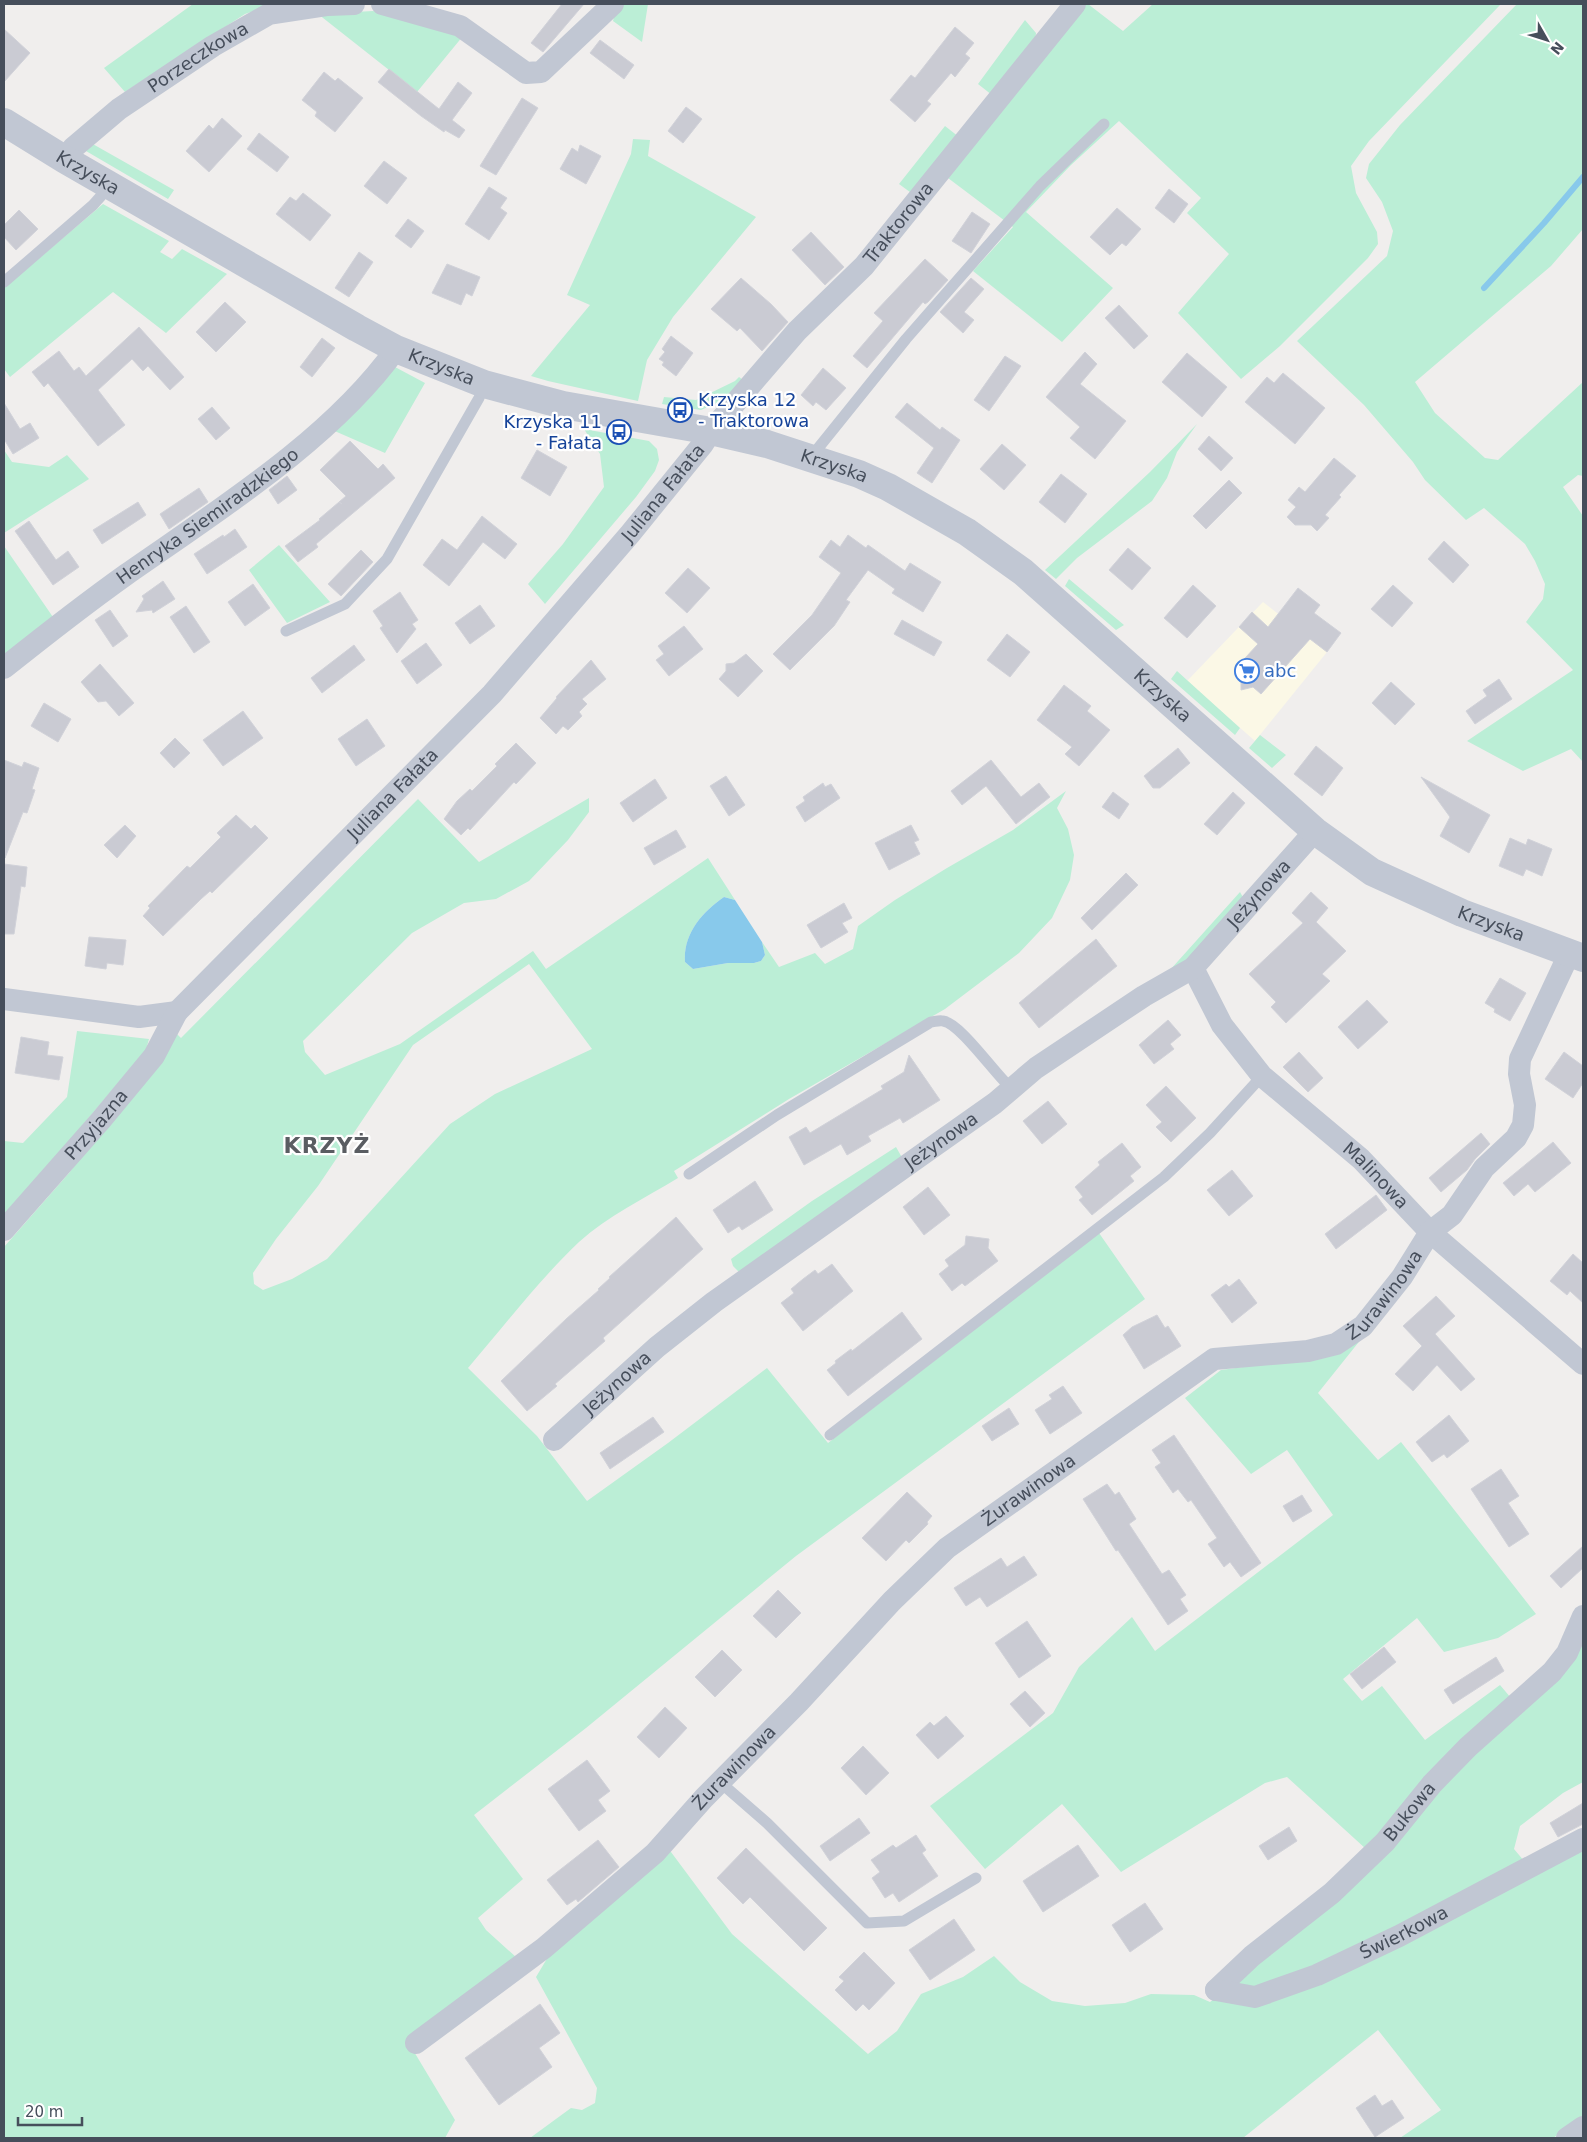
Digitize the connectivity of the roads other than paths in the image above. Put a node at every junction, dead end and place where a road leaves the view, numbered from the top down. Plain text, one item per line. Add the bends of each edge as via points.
1 (354, 4) edge
2 (382, 4) edge
3 (613, 4) edge
4 (1075, 4) edge
5 (4, 122) edge
6 (1104, 124) dead end
7 (64, 159) junction
8 (106, 183) junction
9 (4, 282) edge
10 (396, 349) junction
11 (484, 384) junction
12 (711, 431) junction
13 (811, 457) junction
14 (286, 631) dead end
15 (4, 668) edge
16 (1315, 831) junction
17 (1577, 955) edge
18 (1193, 968) junction
19 (4, 999) edge
20 (177, 1012) junction
21 (1262, 1076) junction
22 (1011, 1088) junction
23 (689, 1174) dead end
24 (4, 1230) edge
25 (1430, 1232) junction
26 (1583, 1364) edge
27 (830, 1435) dead end
28 (554, 1440) dead end
29 (1583, 1616) edge
30 (720, 1782) junction
31 (1583, 1839) edge
32 (976, 1878) dead end
33 (1216, 1990) joint
34 (416, 2043) dead end
35 (1583, 2127) edge
36 (1567, 2138) edge

1 - 7 street, Porzeczkowa via 269,14 213,46 119,109
2 - 3 street via 460,26 526,73 542,72
4 - 12 street, Traktorowa via 864,266 797,331
5 - 7 street, Krzyska
6 - 13 lane via 1040,186 906,340
7 - 8 street, Krzyska
8 - 9 lane via 93,205
8 - 10 street, Krzyska
10 - 11 street, Krzyska
10 - 15 street, Henryka Siemiradzkiego via 378,374 314,437 199,525 85,604
11 - 12 street, Krzyska via 562,405
11 - 14 lane via 387,559 345,604
12 - 13 street, Krzyska
12 - 20 street, Juliana Fałata via 630,534 492,694
13 - 16 street, Krzyska via 888,487 991,548 1048,594
16 - 17 street, Krzyska via 1372,872 1405,889
16 - 18 street, Jeżynowa
17 - 25 street, Żurawinowa via 1520,1059 1524,1125 1516,1138 1484,1168 1452,1215
18 - 21 street, Malinowa via 1222,1026
18 - 22 street, Jeżynowa via 1144,996
19 - 20 street via 139,1017
20 - 24 street, Przyjazna via 154,1056
21 - 25 street, Malinowa via 1361,1159
21 - 27 lane via 1164,1177
22 - 23 lane via 956,1027 943,1020 931,1022 777,1115
22 - 28 street, Jeżynowa via 928,1151 714,1302 657,1346
25 - 26 street, Malinowa
25 - 30 street, Żurawinowa via 1402,1277 1363,1326 1336,1344 1308,1352 1214,1360 947,1548 892,1601
29 - 33 street, Bukowa via 1567,1653 1552,1672 1468,1747 1432,1784 1385,1842 1345,1880 1252,1956
30 - 32 lane via 867,1923 904,1921
30 - 34 street, Żurawinowa via 640,1866 544,1948
31 - 33 street, Świerkowa via 1399,1936 1317,1974 1255,1997
35 - 36 street

